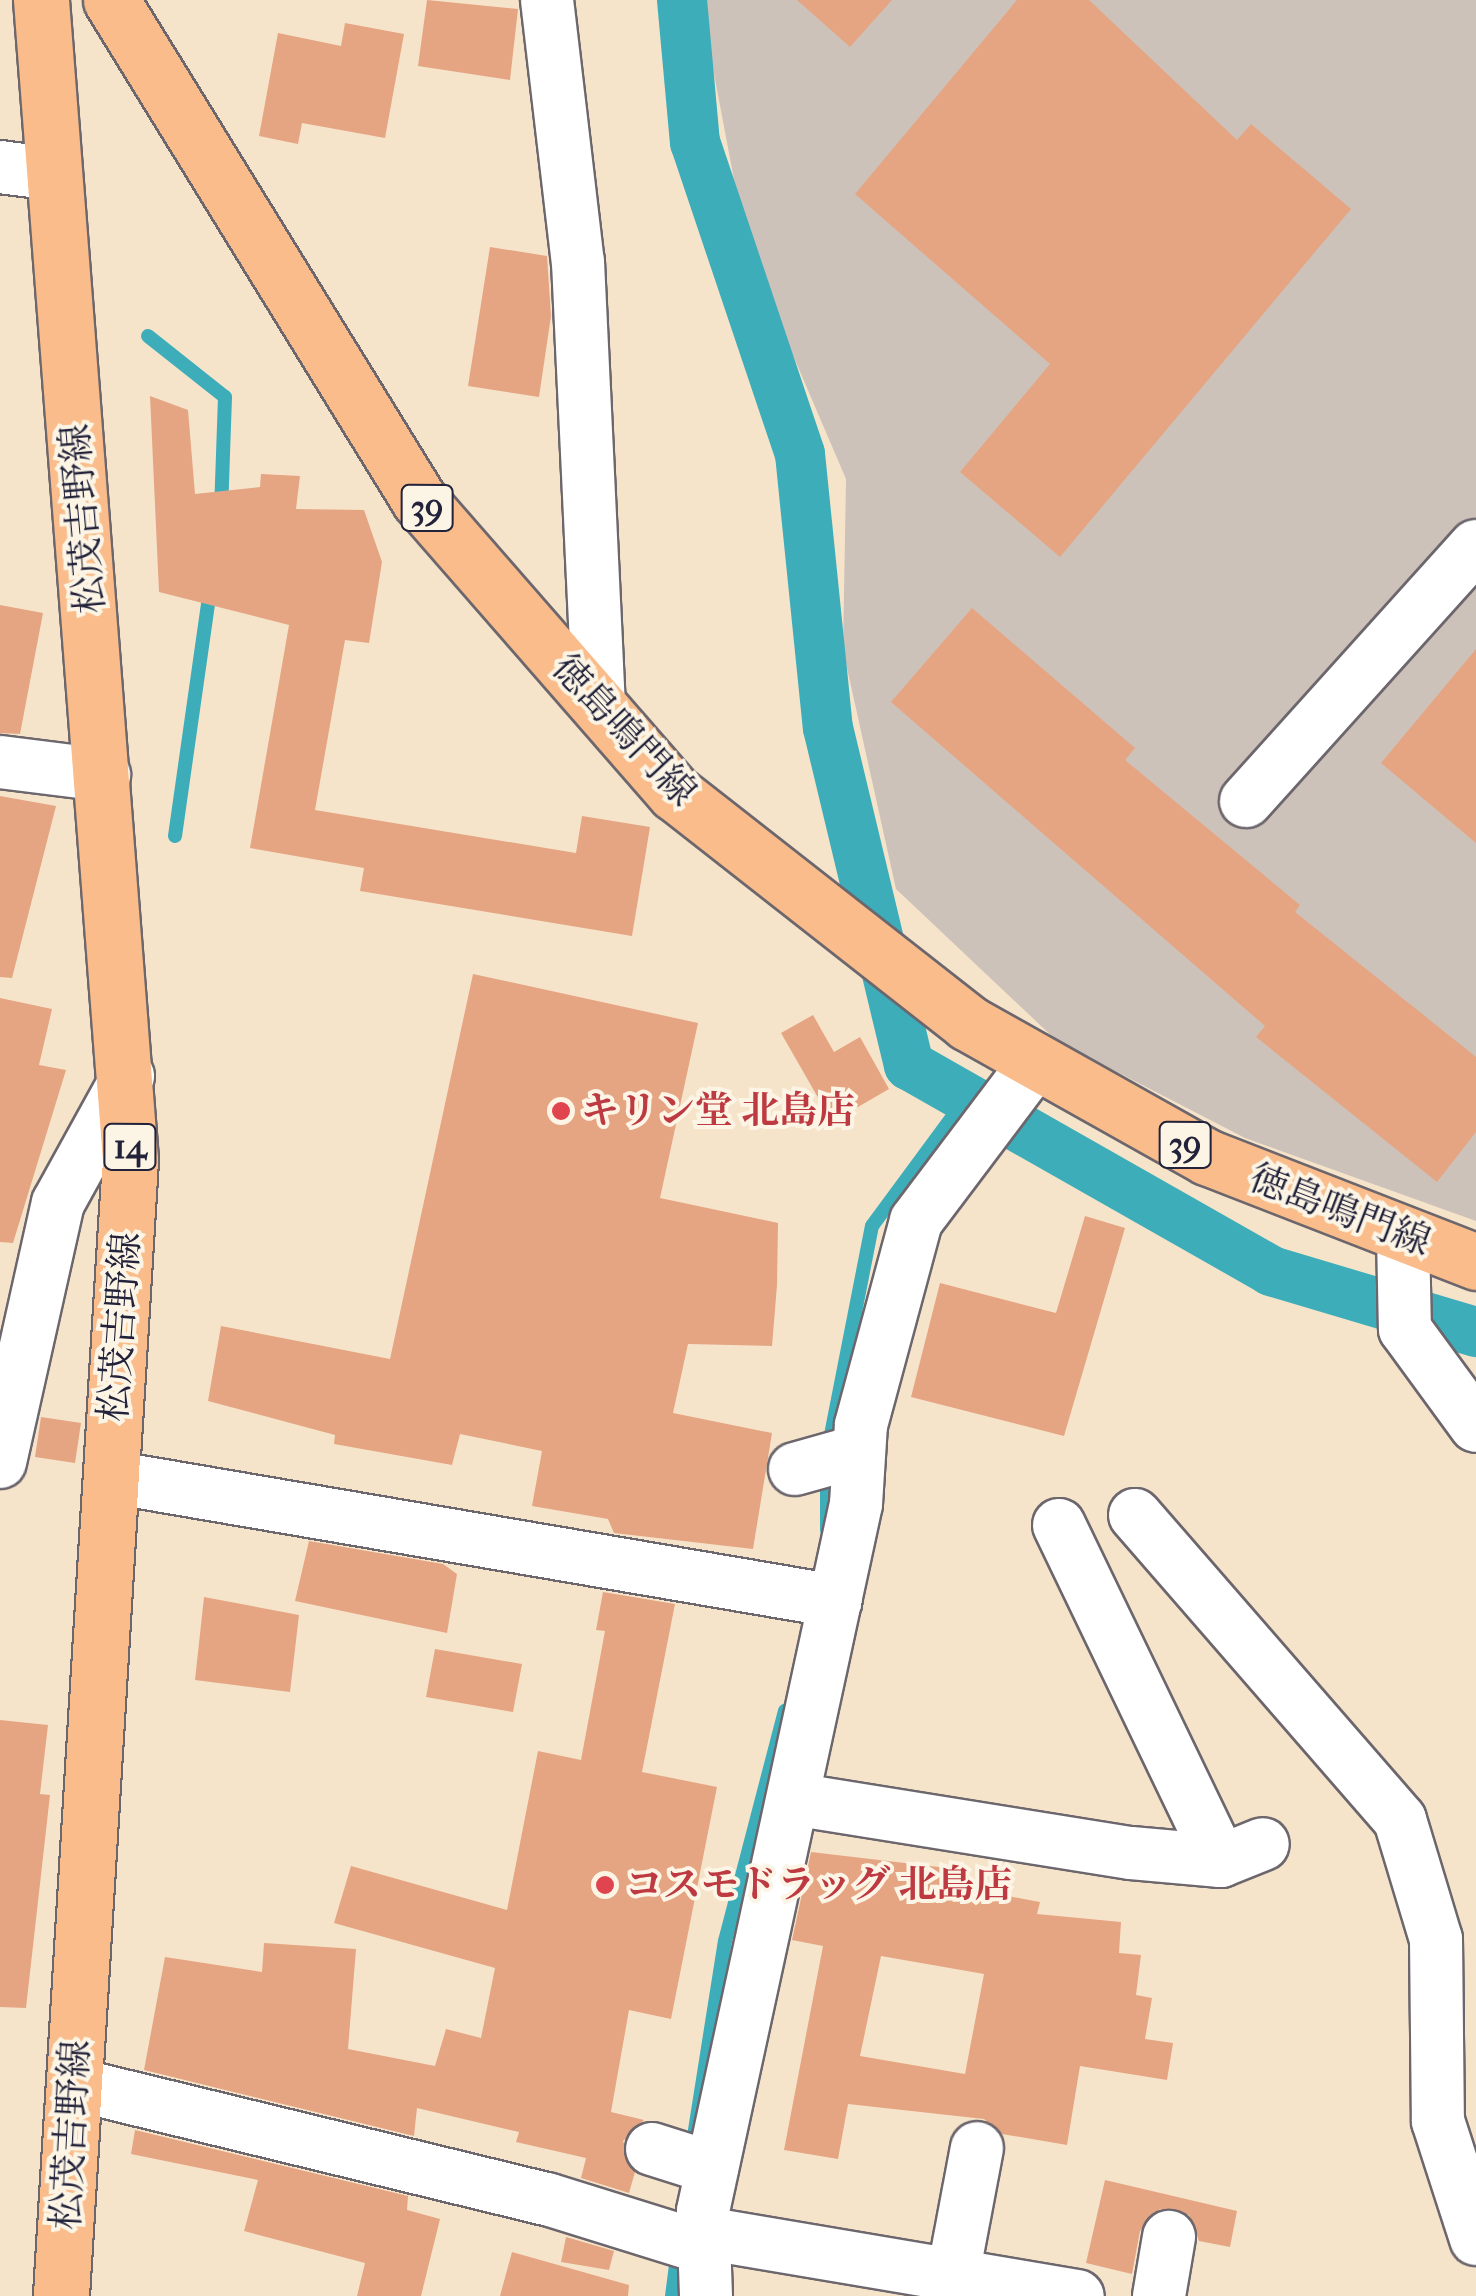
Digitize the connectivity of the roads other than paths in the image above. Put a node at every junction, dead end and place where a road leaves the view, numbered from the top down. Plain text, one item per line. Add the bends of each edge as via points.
1 (41, 0) edge
2 (111, 0) edge
3 (547, 0) edge
4 (0, 166) edge
5 (56, 174) junction
6 (1476, 546) edge
7 (599, 706) junction
8 (0, 762) edge
9 (104, 775) junction
10 (1246, 801) dead end
11 (1036, 1062) junction
12 (128, 1076) junction
13 (1402, 1237) junction
14 (1476, 1262) edge
15 (1476, 1426) edge
16 (859, 1451) junction
17 (0, 1462) edge
18 (795, 1469) dead end
19 (111, 1477) junction
20 (1136, 1515) dead end
21 (1058, 1525) dead end
22 (835, 1601) junction
23 (793, 1799) junction
24 (74, 2084) junction
25 (977, 2148) dead end
26 (652, 2149) dead end
27 (712, 2168) junction
28 (1169, 2237) dead end
29 (1476, 2239) edge
30 (693, 2252) edge
31 (953, 2275) junction
32 (61, 2296) edge
33 (1078, 2296) edge
34 (1159, 2296) edge

1 - 5 main road, 松茂吉野線 / 14
2 - 7 main road, 徳島鳴門線 / 39 via 420,500
3 - 7 street via 578,262
4 - 5 street
5 - 9 main road, 松茂吉野線 / 14
6 - 10 street
7 - 11 main road, 徳島鳴門線 / 39 via 675,793 916,984
8 - 9 street
9 - 12 main road, 松茂吉野線 / 14
11 - 13 main road, 徳島鳴門線 / 39 via 1207,1158
11 - 16 street via 916,1221
12 - 17 street via 58,1204
12 - 19 main road, 松茂吉野線 / 14
13 - 14 main road, 徳島鳴門線 / 39
13 - 15 street via 1404,1329
16 - 18 street
16 - 22 street
19 - 22 street
19 - 24 main road, 松茂吉野線 / 14
20 - 29 street via 1400,1820 1436,1940 1438,2121
21 - 23 street via 1242,1852
22 - 23 street
23 - 27 street
24 - 30 street
24 - 32 main road, 松茂吉野線 / 14
25 - 31 street
26 - 27 street
27 - 30 street
28 - 34 street
30 - 31 street
31 - 33 street

